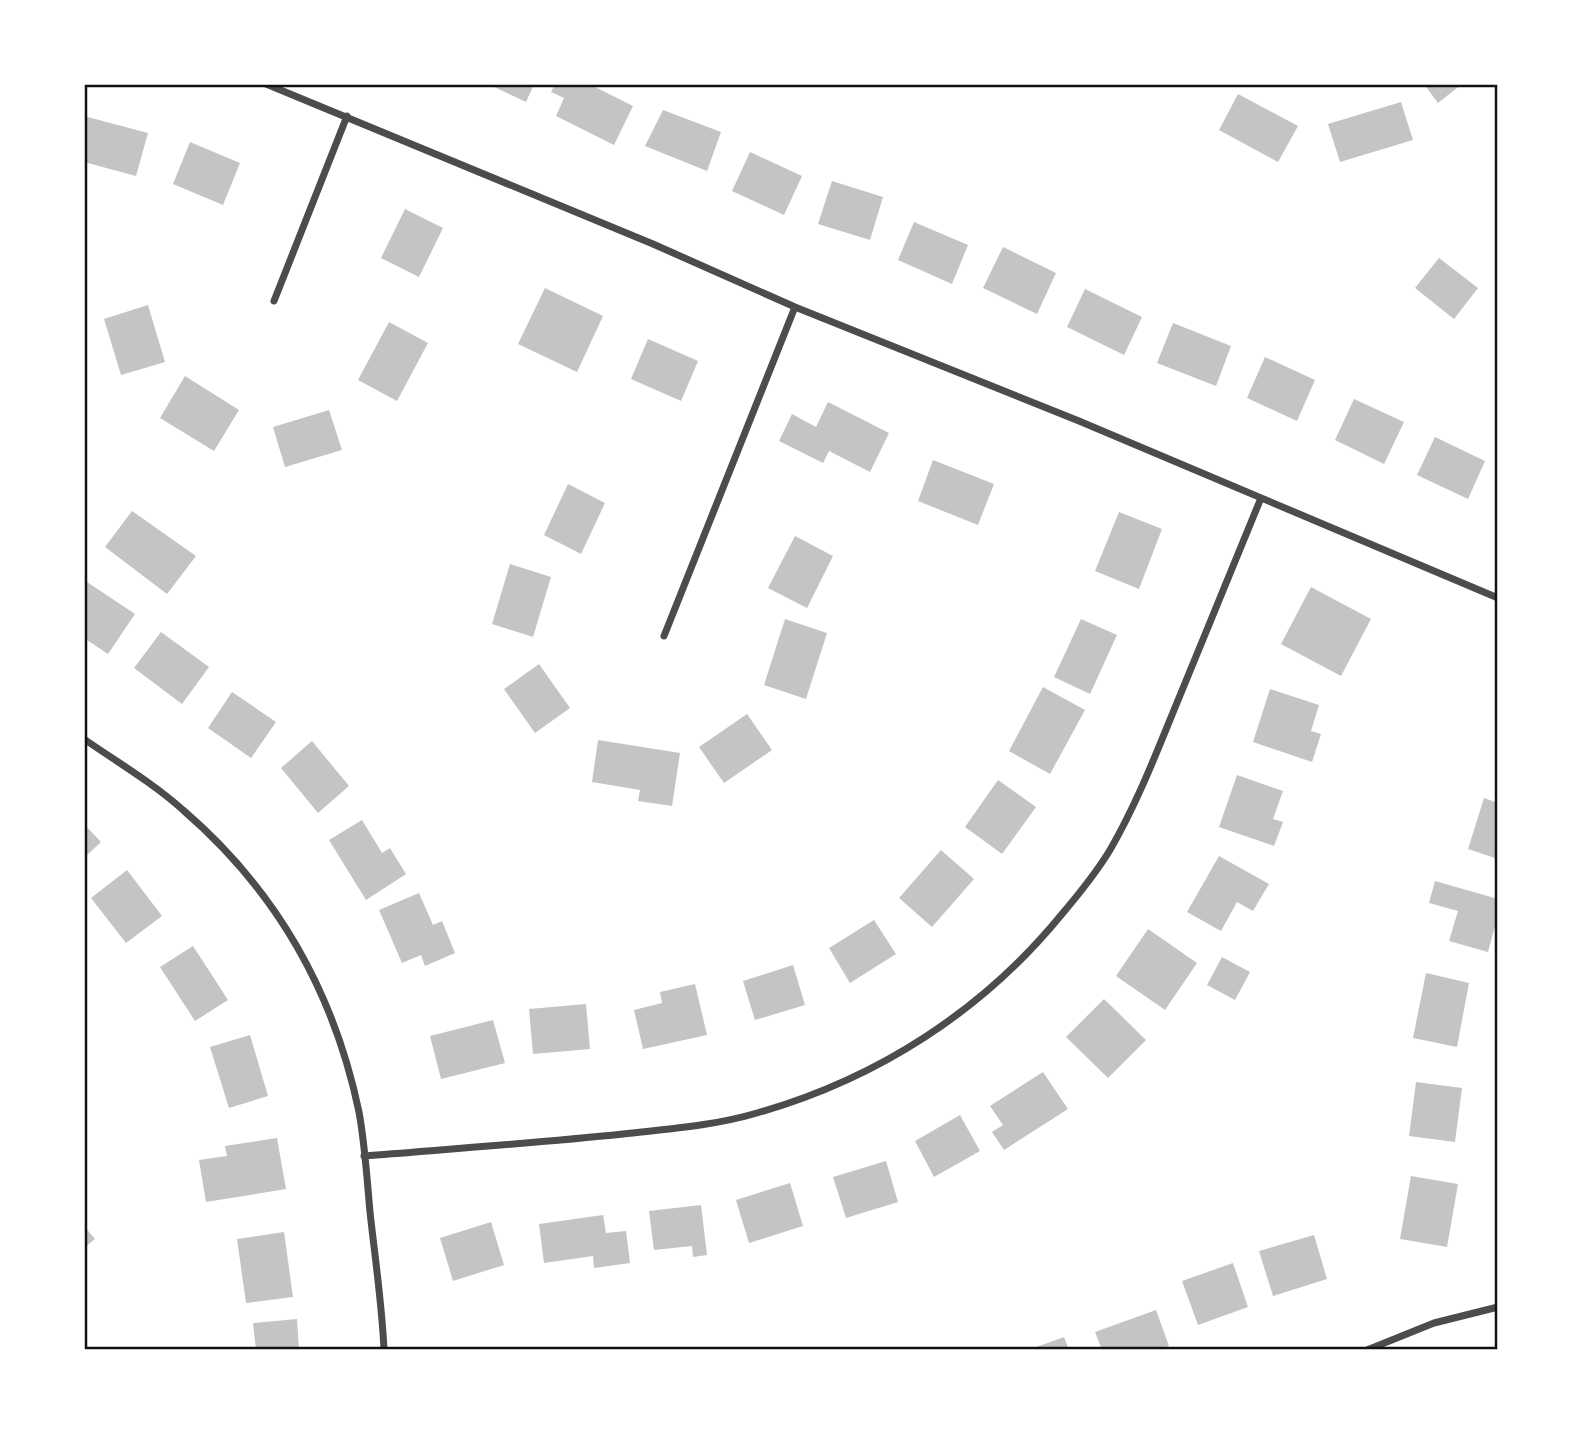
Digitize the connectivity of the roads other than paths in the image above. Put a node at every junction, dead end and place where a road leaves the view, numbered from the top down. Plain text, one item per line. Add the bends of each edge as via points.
1 (266, 84) edge
2 (347, 116) junction
3 (274, 301) dead end
4 (795, 307) junction
5 (1261, 498) junction
6 (1498, 598) edge
7 (664, 636) dead end
8 (84, 739) edge
9 (364, 1156) junction
10 (1498, 1307) edge
11 (384, 1350) edge
12 (1367, 1350) edge

1 - 2 street
2 - 3 street
2 - 4 street
4 - 5 street
4 - 7 street
5 - 6 street
5 - 9 street via 1152,763 1108,853 1035,948 946,1024 834,1087 721,1122
8 - 9 street via 209,833 278,912 334,1024 359,1113
9 - 11 street
10 - 12 street via 1434,1323

